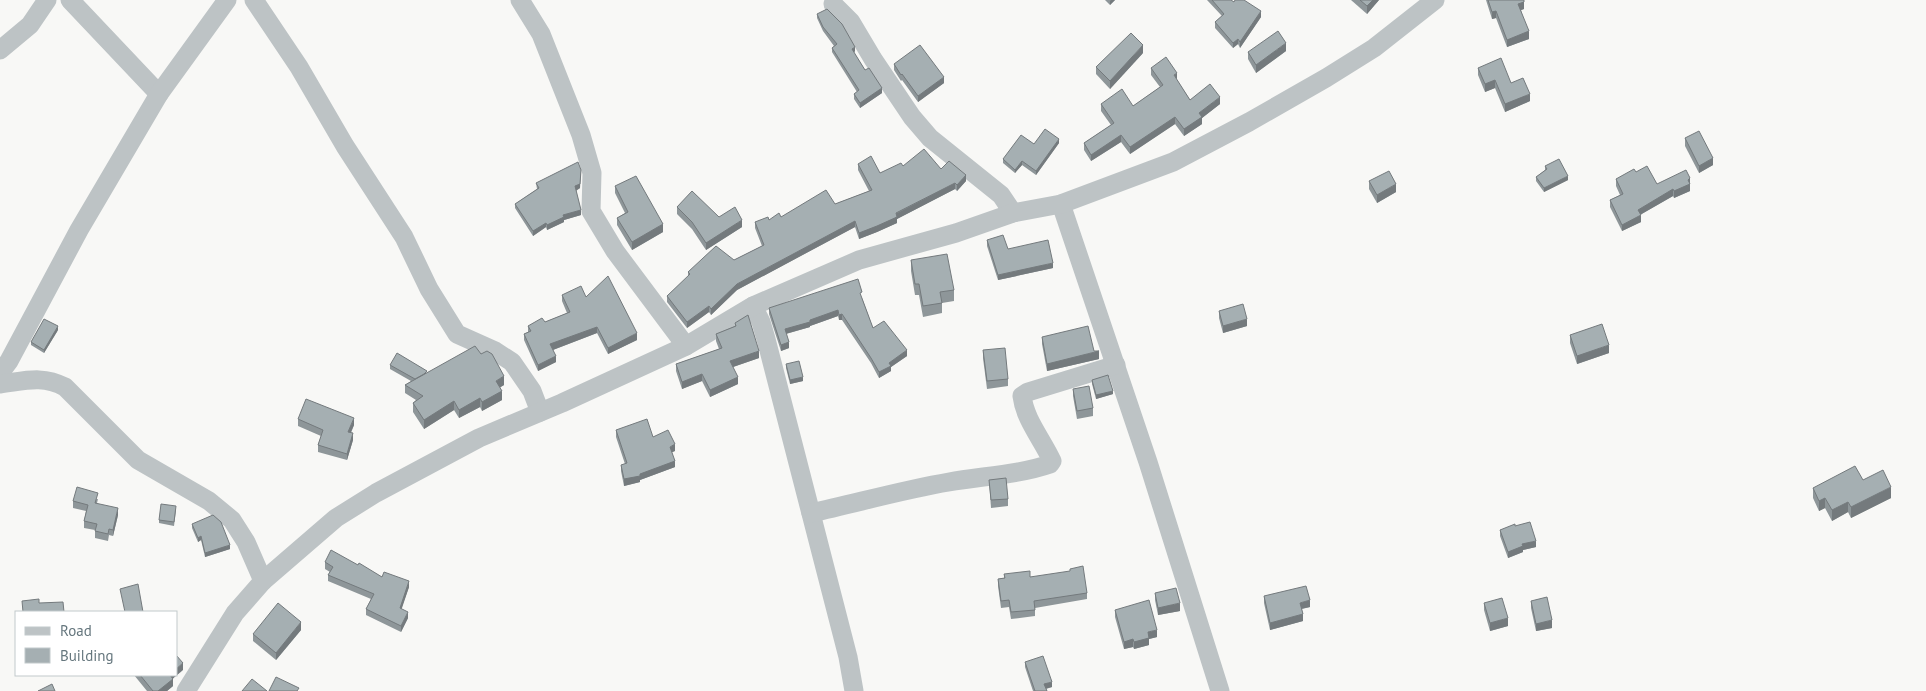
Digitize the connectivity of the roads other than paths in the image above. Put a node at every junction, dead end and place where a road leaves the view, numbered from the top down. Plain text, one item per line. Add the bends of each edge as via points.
1 (47, 0) edge
2 (70, 0) edge
3 (227, 0) edge
4 (254, 0) edge
5 (520, 0) edge
6 (1435, 0) edge
7 (833, 4) dead end
8 (0, 50) edge
9 (159, 94) junction
10 (1061, 204) junction
11 (1013, 213) junction
12 (753, 306) junction
13 (686, 346) junction
14 (1116, 365) junction
15 (0, 372) edge
16 (0, 384) edge
17 (540, 412) junction
18 (811, 513) junction
19 (262, 581) junction
20 (186, 691) edge
21 (854, 691) edge
22 (1220, 691) edge

1 - 8 street via 30,25
2 - 9 street
3 - 9 street
4 - 17 street via 404,238 457,334 512,362 532,391
5 - 13 street via 541,34 581,135 592,173 591,211 615,251
6 - 10 street via 1374,48 1249,122 1174,162
7 - 11 street via 851,22 872,59 930,138 1002,195
9 - 15 street
10 - 11 street
10 - 14 street
11 - 12 street via 859,260
12 - 13 street
12 - 18 street via 766,339
13 - 17 street
14 - 18 street via 1022,396 1052,461 1050,464 890,494
14 - 22 street
16 - 19 street via 51,380 65,387 138,460 209,501 232,520 246,542
17 - 19 street via 479,438 376,492 336,518
18 - 21 street
19 - 20 street via 235,613

